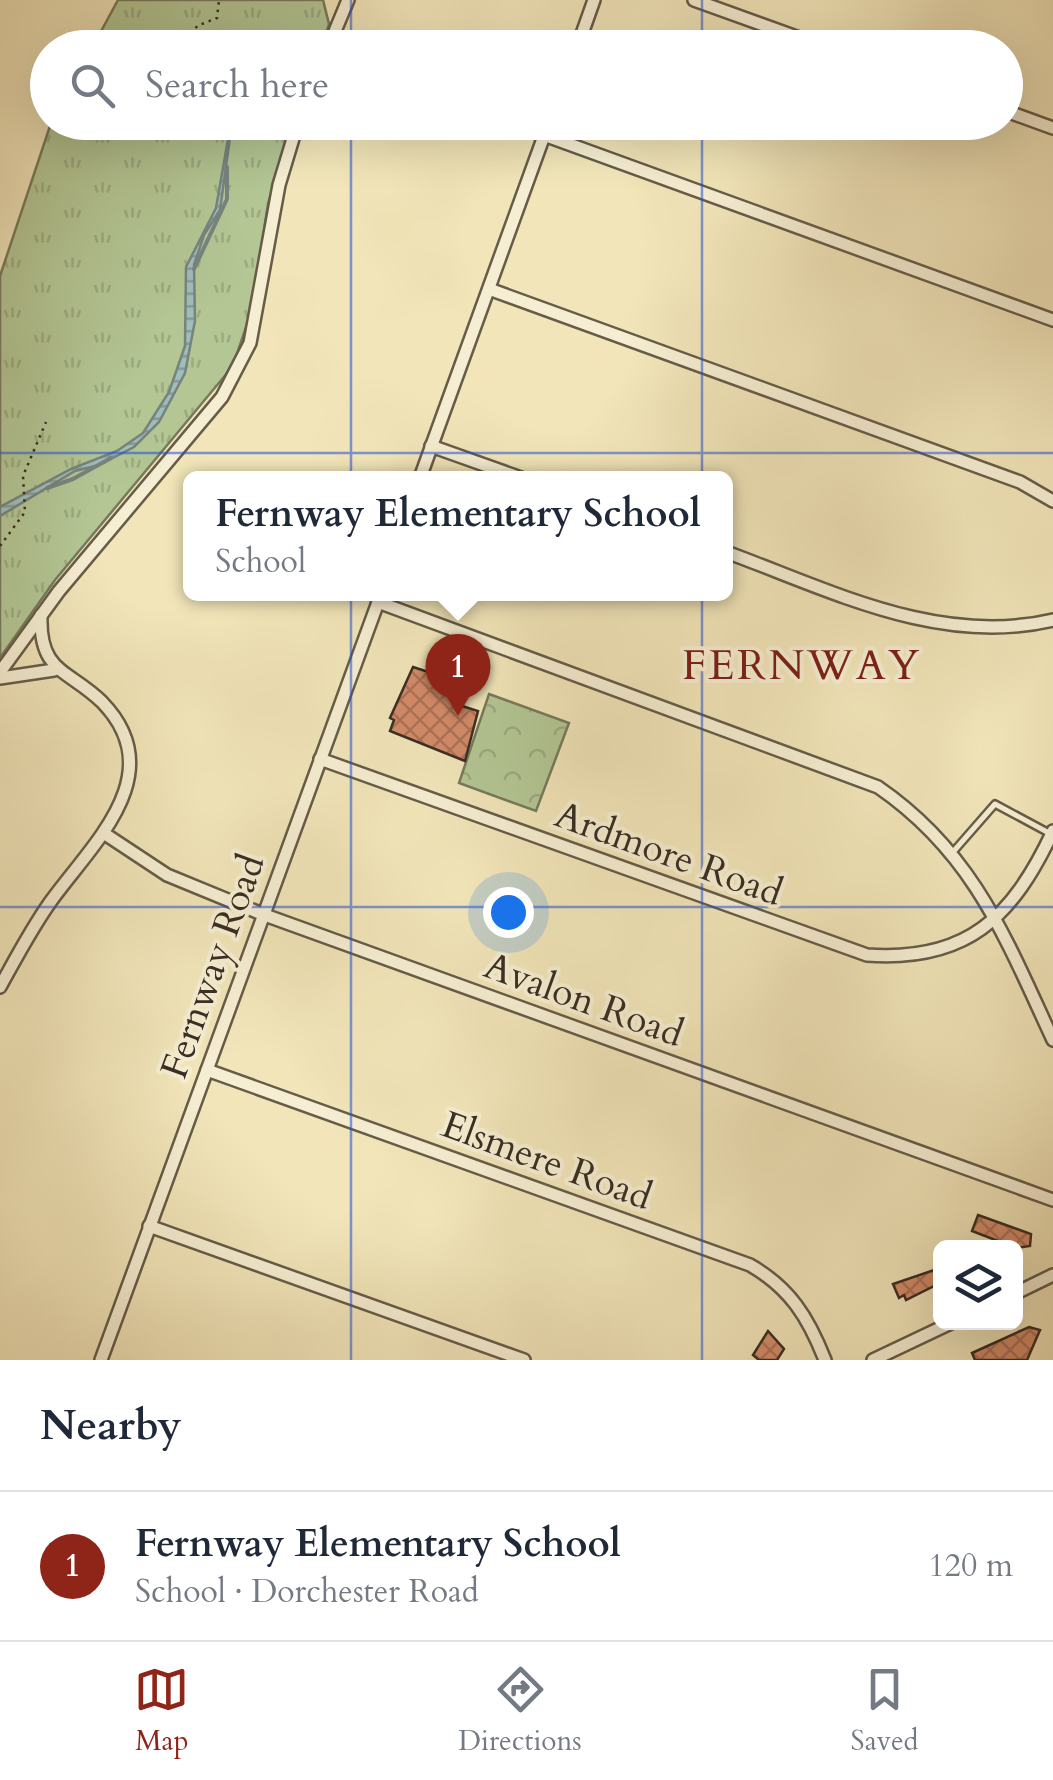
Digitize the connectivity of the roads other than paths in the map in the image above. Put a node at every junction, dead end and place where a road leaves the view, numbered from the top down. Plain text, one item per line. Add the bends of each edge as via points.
1 (594, 0) edge
2 (694, 0) edge
3 (344, 4) edge
4 (335, 30) edge
5 (583, 30) edge
6 (777, 30) edge
7 (1023, 117) edge
8 (1053, 128) edge
9 (292, 140) edge
10 (543, 140) edge
11 (579, 140) edge
12 (489, 289) junction
13 (1053, 320) edge
14 (432, 446) junction
15 (423, 471) edge
16 (502, 471) edge
17 (1053, 501) edge
18 (733, 554) edge
19 (378, 601) edge
20 (387, 601) edge
21 (41, 615) junction
22 (1053, 620) edge
23 (54, 670) junction
24 (0, 675) edge
25 (320, 759) junction
26 (1052, 833) edge
27 (105, 834) junction
28 (953, 852) junction
29 (262, 914) junction
30 (996, 919) junction
31 (0, 987) edge
32 (1053, 1040) edge
33 (206, 1070) junction
34 (1053, 1200) edge
35 (149, 1226) junction
36 (1053, 1275) edge
37 (1023, 1290) edge
38 (936, 1330) edge
39 (101, 1360) edge
40 (524, 1360) edge
41 (825, 1360) edge
42 (874, 1360) edge

1 - 5 street
2 - 6 street
3 - 4 street
7 - 8 street
9 - 21 street via 256,324 240,366
10 - 12 street
11 - 13 street
12 - 14 street
12 - 17 street via 1020,482
14 - 15 street
14 - 16 street
18 - 22 street via 925,622 976,628
19 - 25 street, Fernway Road
20 - 28 street via 852,774 902,804
21 - 23 street
21 - 24 street
23 - 24 street
23 - 27 street via 99,700 125,744 128,782
25 - 29 street, Fernway Road
25 - 30 street, Ardmore Road via 866,955 943,950
26 - 28 lane via 995,804
26 - 30 street, Ardmore Road via 1019,894
27 - 29 street, Avalon Road via 168,875
27 - 31 street via 50,902
28 - 30 street
29 - 33 street, Fernway Road
29 - 34 street, Avalon Road
30 - 32 street
33 - 35 street, Fernway Road
33 - 41 street, Elsmere Road via 750,1265 778,1281 800,1306
35 - 39 street, Fernway Road
35 - 40 street
36 - 37 street
38 - 42 street

